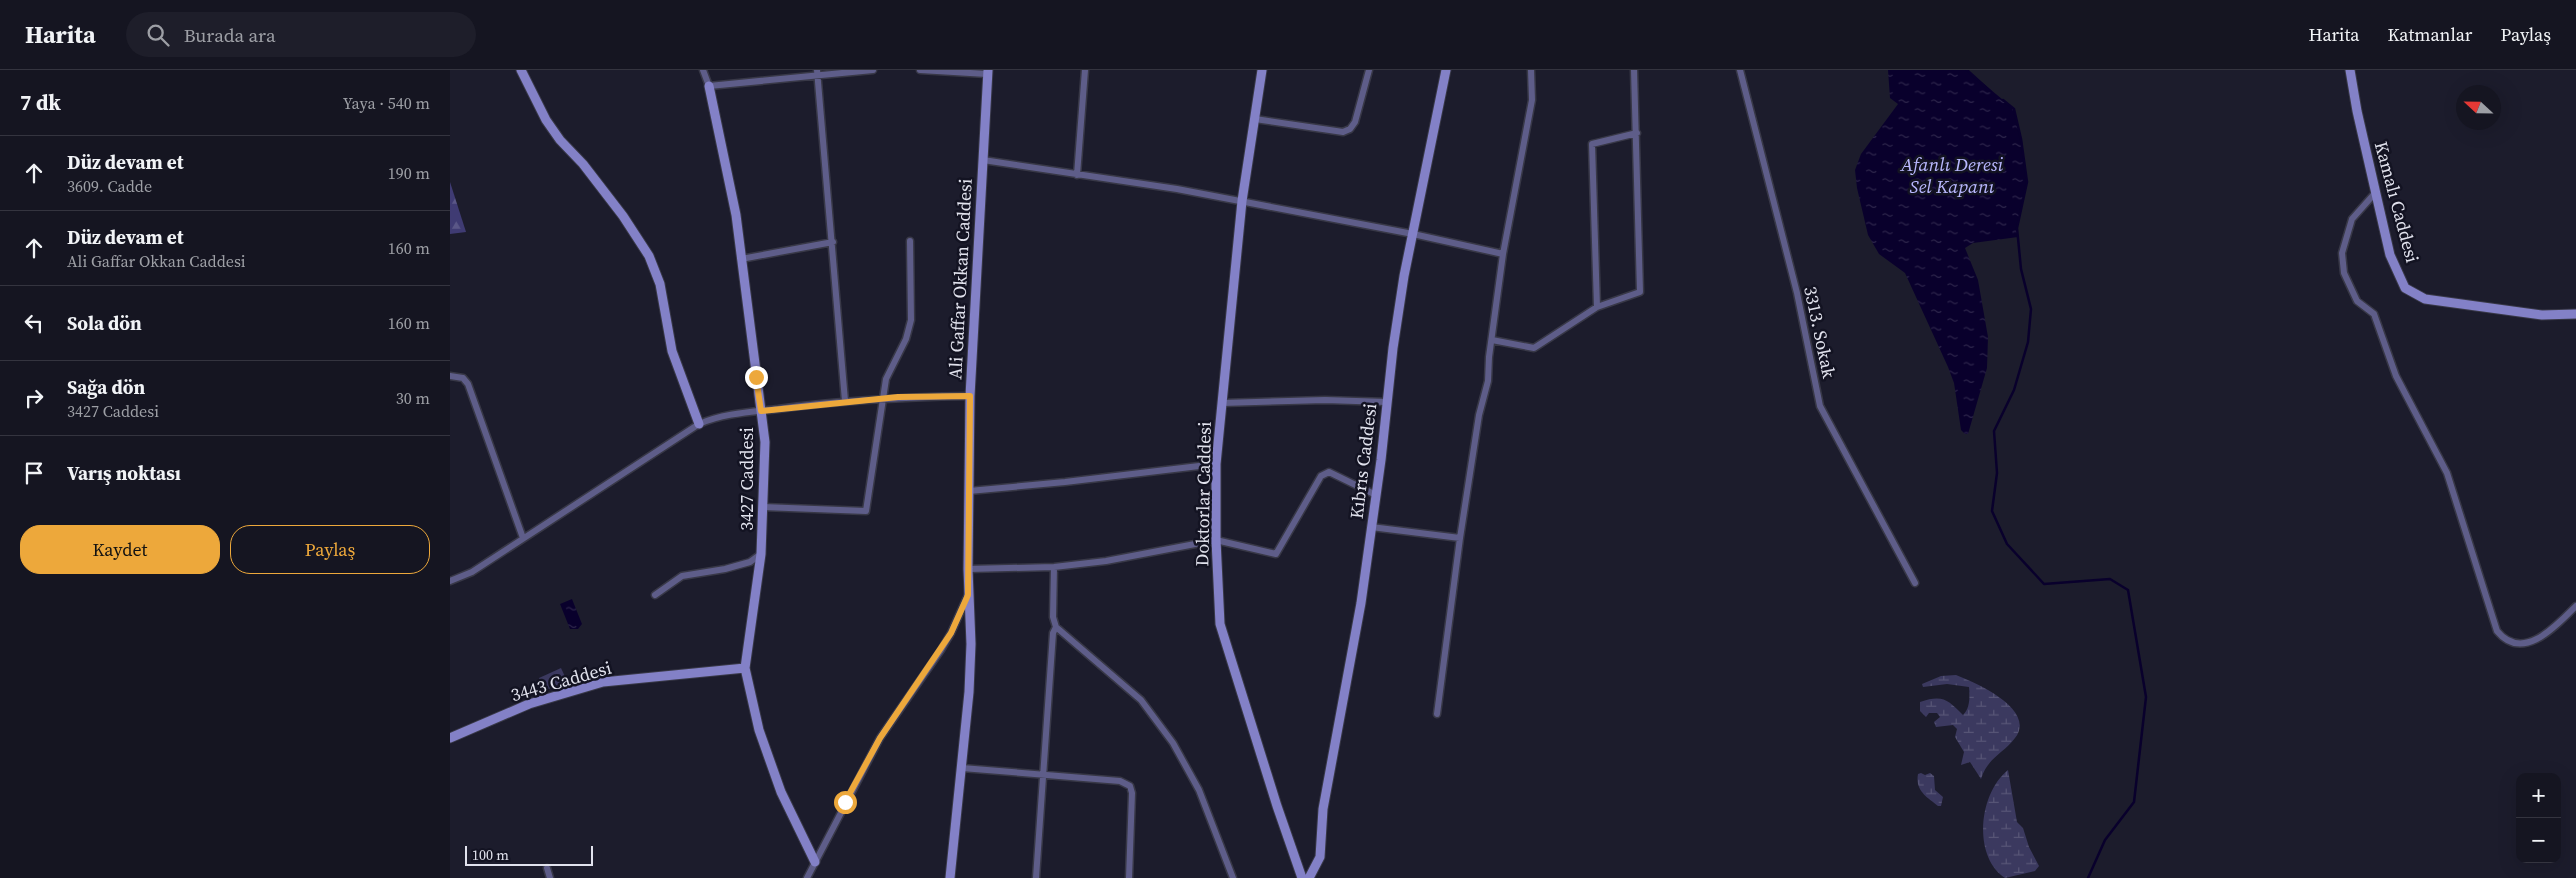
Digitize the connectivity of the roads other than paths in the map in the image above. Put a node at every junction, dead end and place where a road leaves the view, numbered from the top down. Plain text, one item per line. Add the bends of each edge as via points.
1 (521, 70) edge
2 (703, 70) edge
3 (873, 70) edge
4 (920, 70) edge
5 (1085, 70) edge
6 (1262, 70) edge
7 (1369, 70) edge
8 (1446, 70) edge
9 (1531, 70) edge
10 (1634, 70) edge
11 (1740, 70) edge
12 (2350, 70) edge
13 (817, 72) edge
14 (988, 72) edge
15 (709, 86) junction
16 (1255, 119) junction
17 (1637, 133) junction
18 (982, 160) junction
19 (1077, 175) junction
20 (2376, 192) junction
21 (1242, 201) junction
22 (1413, 234) junction
23 (910, 241) dead end
24 (833, 242) junction
25 (1503, 254) junction
26 (741, 259) junction
27 (1597, 307) junction
28 (2576, 314) edge
29 (1492, 340) junction
30 (450, 376) edge
31 (970, 396) junction
32 (883, 398) junction
33 (845, 401) junction
34 (1387, 402) junction
35 (1222, 403) junction
36 (761, 411) junction
37 (699, 424) junction
38 (1216, 464) junction
39 (969, 490) junction
40 (1376, 494) junction
41 (763, 507) junction
42 (1372, 527) junction
43 (523, 538) junction
44 (1460, 538) junction
45 (1216, 540) junction
46 (761, 554) junction
47 (1054, 567) junction
48 (968, 569) junction
49 (450, 581) edge
50 (1915, 583) dead end
51 (655, 594) dead end
52 (968, 595) junction
53 (2576, 606) edge
54 (1056, 627) junction
55 (745, 668) junction
56 (1437, 714) dead end
57 (450, 738) edge
58 (962, 768) junction
59 (1044, 775) junction
60 (815, 862) junction
61 (547, 868) dead end
62 (550, 878) edge
63 (807, 878) edge
64 (950, 878) edge
65 (1036, 878) edge
66 (1129, 878) edge
67 (1233, 878) edge
68 (1302, 878) edge
69 (1309, 878) edge

1 - 37 street via 555,133 612,201 649,256 660,284 672,351
2 - 15 street
3 - 13 street
4 - 14 street
5 - 19 street
6 - 16 street, Doktorlar Caddesi
7 - 16 street via 1355,122 1350,129 1342,132
8 - 22 street, Kıbrıs Caddesi
9 - 25 street via 1532,100
10 - 17 street
11 - 50 street, 3313. Sokak via 1792,274 1820,406
12 - 20 street, Kamalı Caddesi
13 - 15 street
13 - 24 street
14 - 18 street, Ali Gaffar Okkan Caddesi
15 - 26 street, 3427 Caddesi via 736,215
16 - 21 street, Doktorlar Caddesi
17 - 27 street via 1641,289
17 - 27 street via 1592,144
18 - 19 street
18 - 31 street, Ali Gaffar Okkan Caddesi
19 - 21 street
20 - 28 street, Kamalı Caddesi via 2390,255 2406,288 2425,299 2542,315
20 - 53 street via 2352,218 2342,253 2344,273 2357,301 2374,314 2396,376 2447,473 2497,631 2504,640 2512,643 2536,640
21 - 22 street
21 - 35 street, Doktorlar Caddesi
22 - 25 street
22 - 34 street, Kıbrıs Caddesi via 1394,339
23 - 32 street via 911,320 906,339 886,379
24 - 26 street
24 - 33 street
25 - 29 street
26 - 36 street, 3427 Caddesi
27 - 29 street via 1534,348
29 - 44 street via 1488,381 1479,415
30 - 43 street via 463,378 468,384
31 - 32 street
31 - 39 street, Ali Gaffar Okkan Caddesi
32 - 33 street
32 - 41 street via 866,511
33 - 36 street
34 - 35 street
34 - 40 street, Kıbrıs Caddesi
35 - 38 street, Doktorlar Caddesi
36 - 37 street via 715,417
36 - 41 street, 3427 Caddesi via 765,442
37 - 43 street
38 - 39 street
38 - 45 street, Doktorlar Caddesi
39 - 48 street, Ali Gaffar Okkan Caddesi
40 - 42 street, Kıbrıs Caddesi
40 - 45 street via 1329,472 1321,476 1276,554
41 - 46 street, 3427 Caddesi
42 - 44 street
42 - 69 street, Kıbrıs Caddesi via 1323,809 1320,857
43 - 49 street via 472,572
44 - 56 street
45 - 47 street
45 - 68 street, Doktorlar Caddesi via 1220,624
46 - 51 street via 750,562 682,576
46 - 55 street, 3427 Caddesi
47 - 48 street
47 - 54 street via 1053,617
48 - 52 street, Ali Gaffar Okkan Caddesi
52 - 58 street, Ali Gaffar Okkan Caddesi via 971,644
52 - 60 street via 951,633 880,738
54 - 59 street via 1053,632
54 - 67 street via 1141,700 1173,743 1199,790
55 - 57 street, 3443 Caddesi via 603,682 529,704
55 - 60 street, 3427 Caddesi via 759,730 781,792
58 - 59 street
58 - 64 street, Ali Gaffar Okkan Caddesi
59 - 65 street
59 - 66 street via 1120,781 1130,786
60 - 63 street
61 - 62 street

